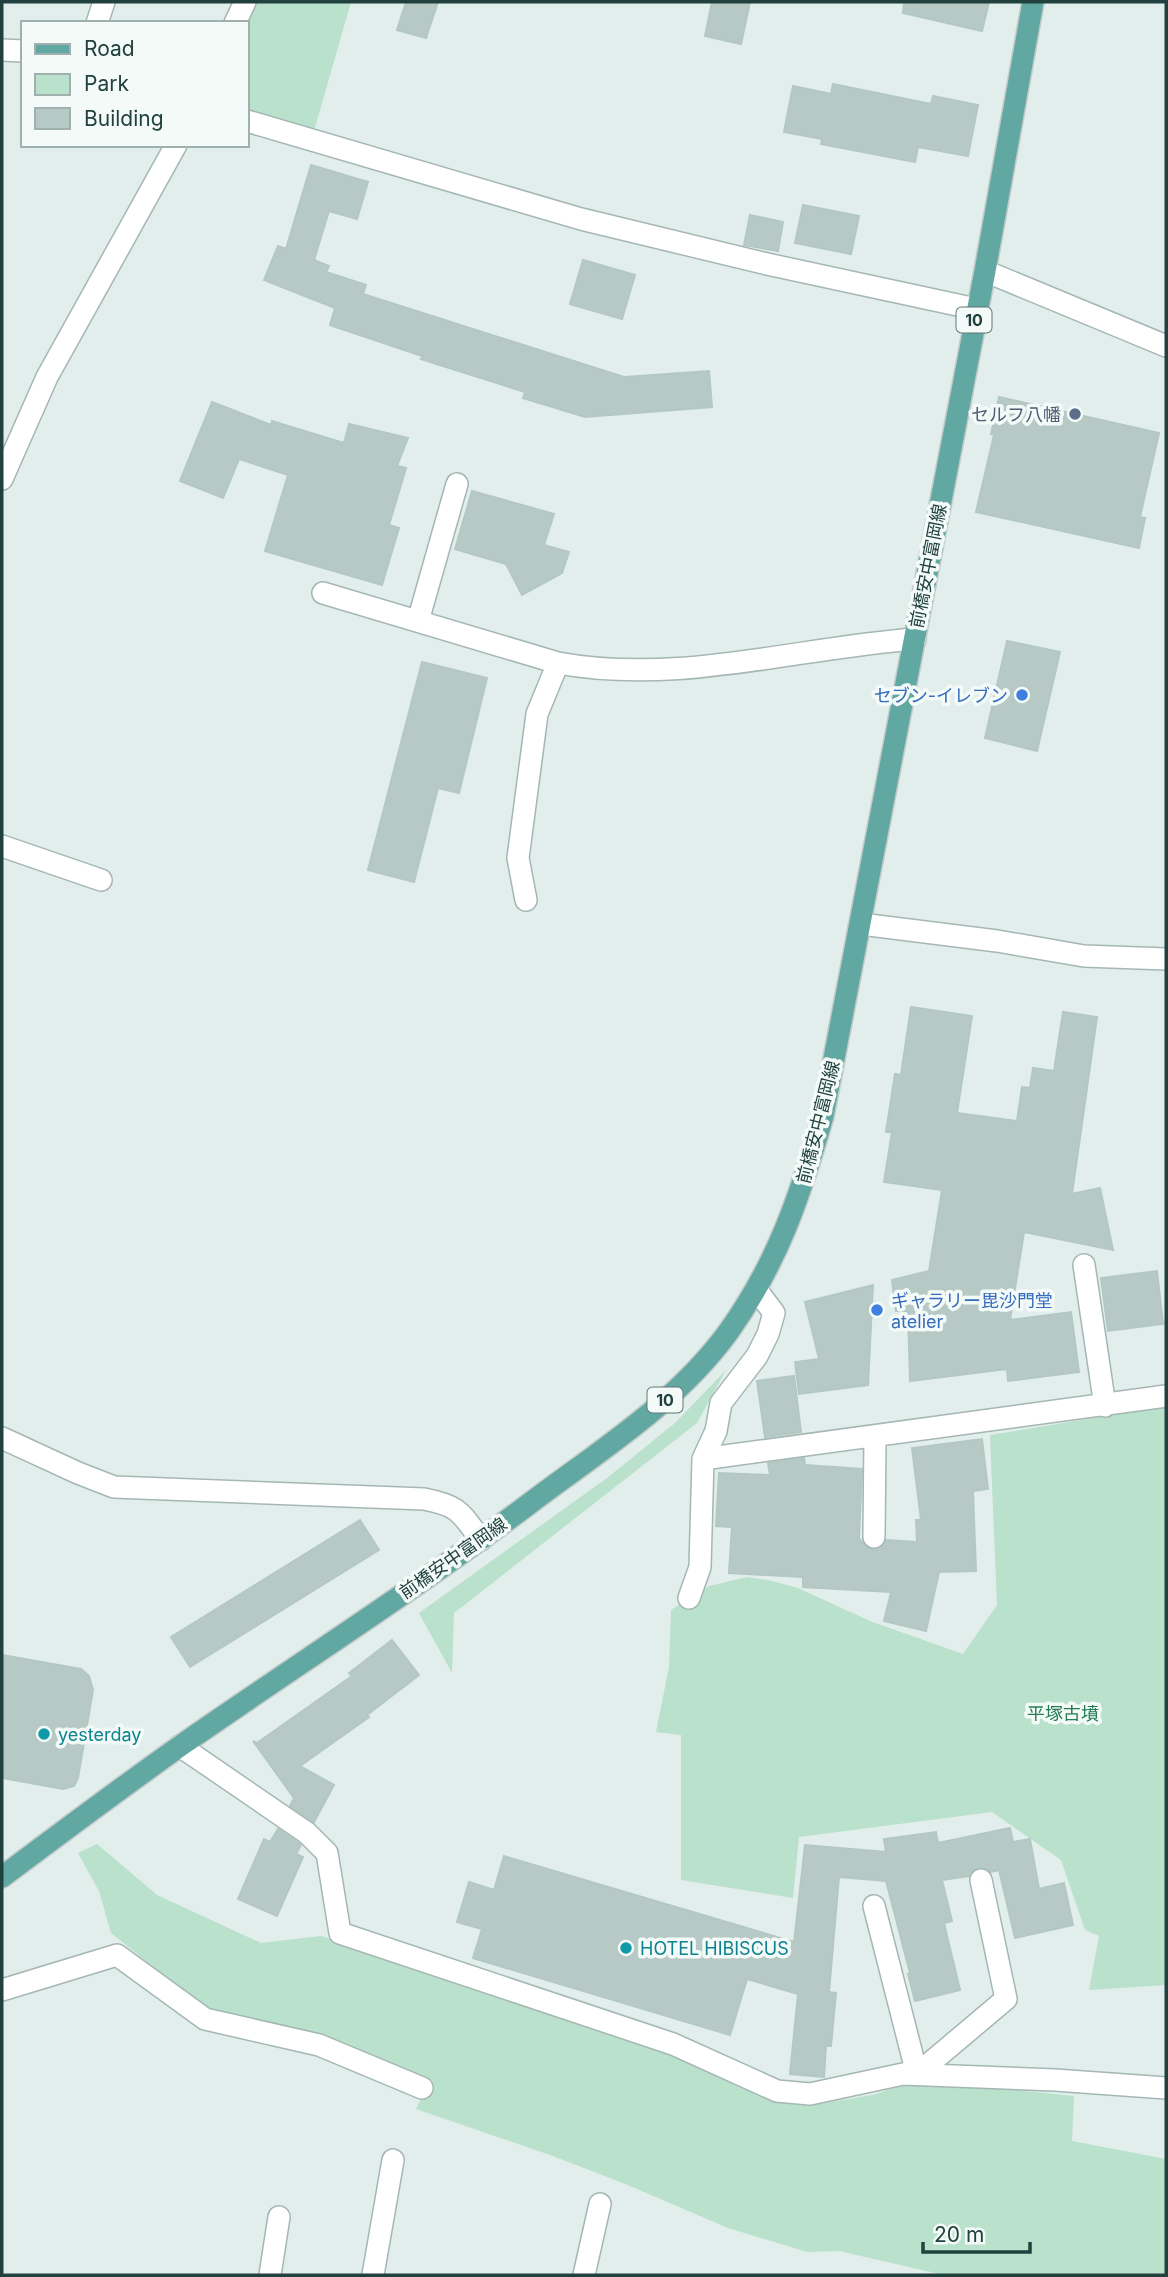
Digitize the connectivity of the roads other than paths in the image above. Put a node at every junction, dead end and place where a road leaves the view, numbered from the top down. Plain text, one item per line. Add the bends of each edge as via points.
1 (104, 2) edge
2 (245, 2) edge
3 (1033, 2) edge
4 (98, 21) edge
5 (236, 21) edge
6 (2, 50) edge
7 (21, 51) edge
8 (248, 121) edge
9 (175, 147) edge
10 (985, 271) junction
11 (976, 309) junction
12 (1166, 346) edge
13 (2, 479) edge
14 (457, 484) dead end
15 (323, 593) dead end
16 (418, 621) junction
17 (915, 639) junction
18 (558, 663) junction
19 (2, 846) edge
20 (101, 880) dead end
21 (526, 900) dead end
22 (861, 924) junction
23 (1166, 959) edge
24 (1084, 1265) dead end
25 (756, 1289) junction
26 (1166, 1396) edge
27 (1105, 1406) junction
28 (874, 1437) junction
29 (2, 1438) edge
30 (703, 1459) junction
31 (874, 1537) dead end
32 (481, 1539) junction
33 (689, 1598) dead end
34 (180, 1746) junction
35 (2, 1877) edge
36 (981, 1880) dead end
37 (874, 1906) dead end
38 (2, 1990) edge
39 (917, 2074) junction
40 (422, 2088) dead end
41 (1166, 2088) edge
42 (393, 2160) dead end
43 (600, 2204) dead end
44 (279, 2217) dead end
45 (270, 2275) edge
46 (373, 2275) edge
47 (584, 2275) edge

1 - 4 street
2 - 5 street
3 - 10 main road, 前橋安中富岡線 / 10
6 - 7 street
8 - 11 street via 581,219
9 - 13 street via 47,377
10 - 11 main road, 前橋安中富岡線 / 10
10 - 12 street
11 - 17 main road, 前橋安中富岡線 / 10
14 - 16 street
15 - 16 street
16 - 18 street
17 - 18 street via 728,664 631,671
17 - 22 main road, 前橋安中富岡線 / 10
18 - 21 street via 537,714 518,858
19 - 20 street
22 - 23 street via 1083,957
22 - 25 main road, 前橋安中富岡線 / 10 via 820,1129 801,1194
24 - 27 street
25 - 30 street via 775,1313 757,1356 721,1403 716,1431
25 - 32 main road, 前橋安中富岡線 / 10 via 729,1331 688,1380
26 - 27 street
27 - 28 street
28 - 30 street
28 - 31 street
29 - 32 street via 114,1487 449,1504
30 - 33 street via 700,1567
32 - 34 main road, 前橋安中富岡線 / 10
34 - 35 main road, 前橋安中富岡線 / 10
34 - 39 street via 307,1833 327,1853 340,1933 673,2044 778,2091 810,2094
36 - 39 street via 1006,1999
37 - 39 street
38 - 40 street via 117,1955 205,2020 318,2045
39 - 41 street
42 - 46 street
43 - 47 street
44 - 45 street

